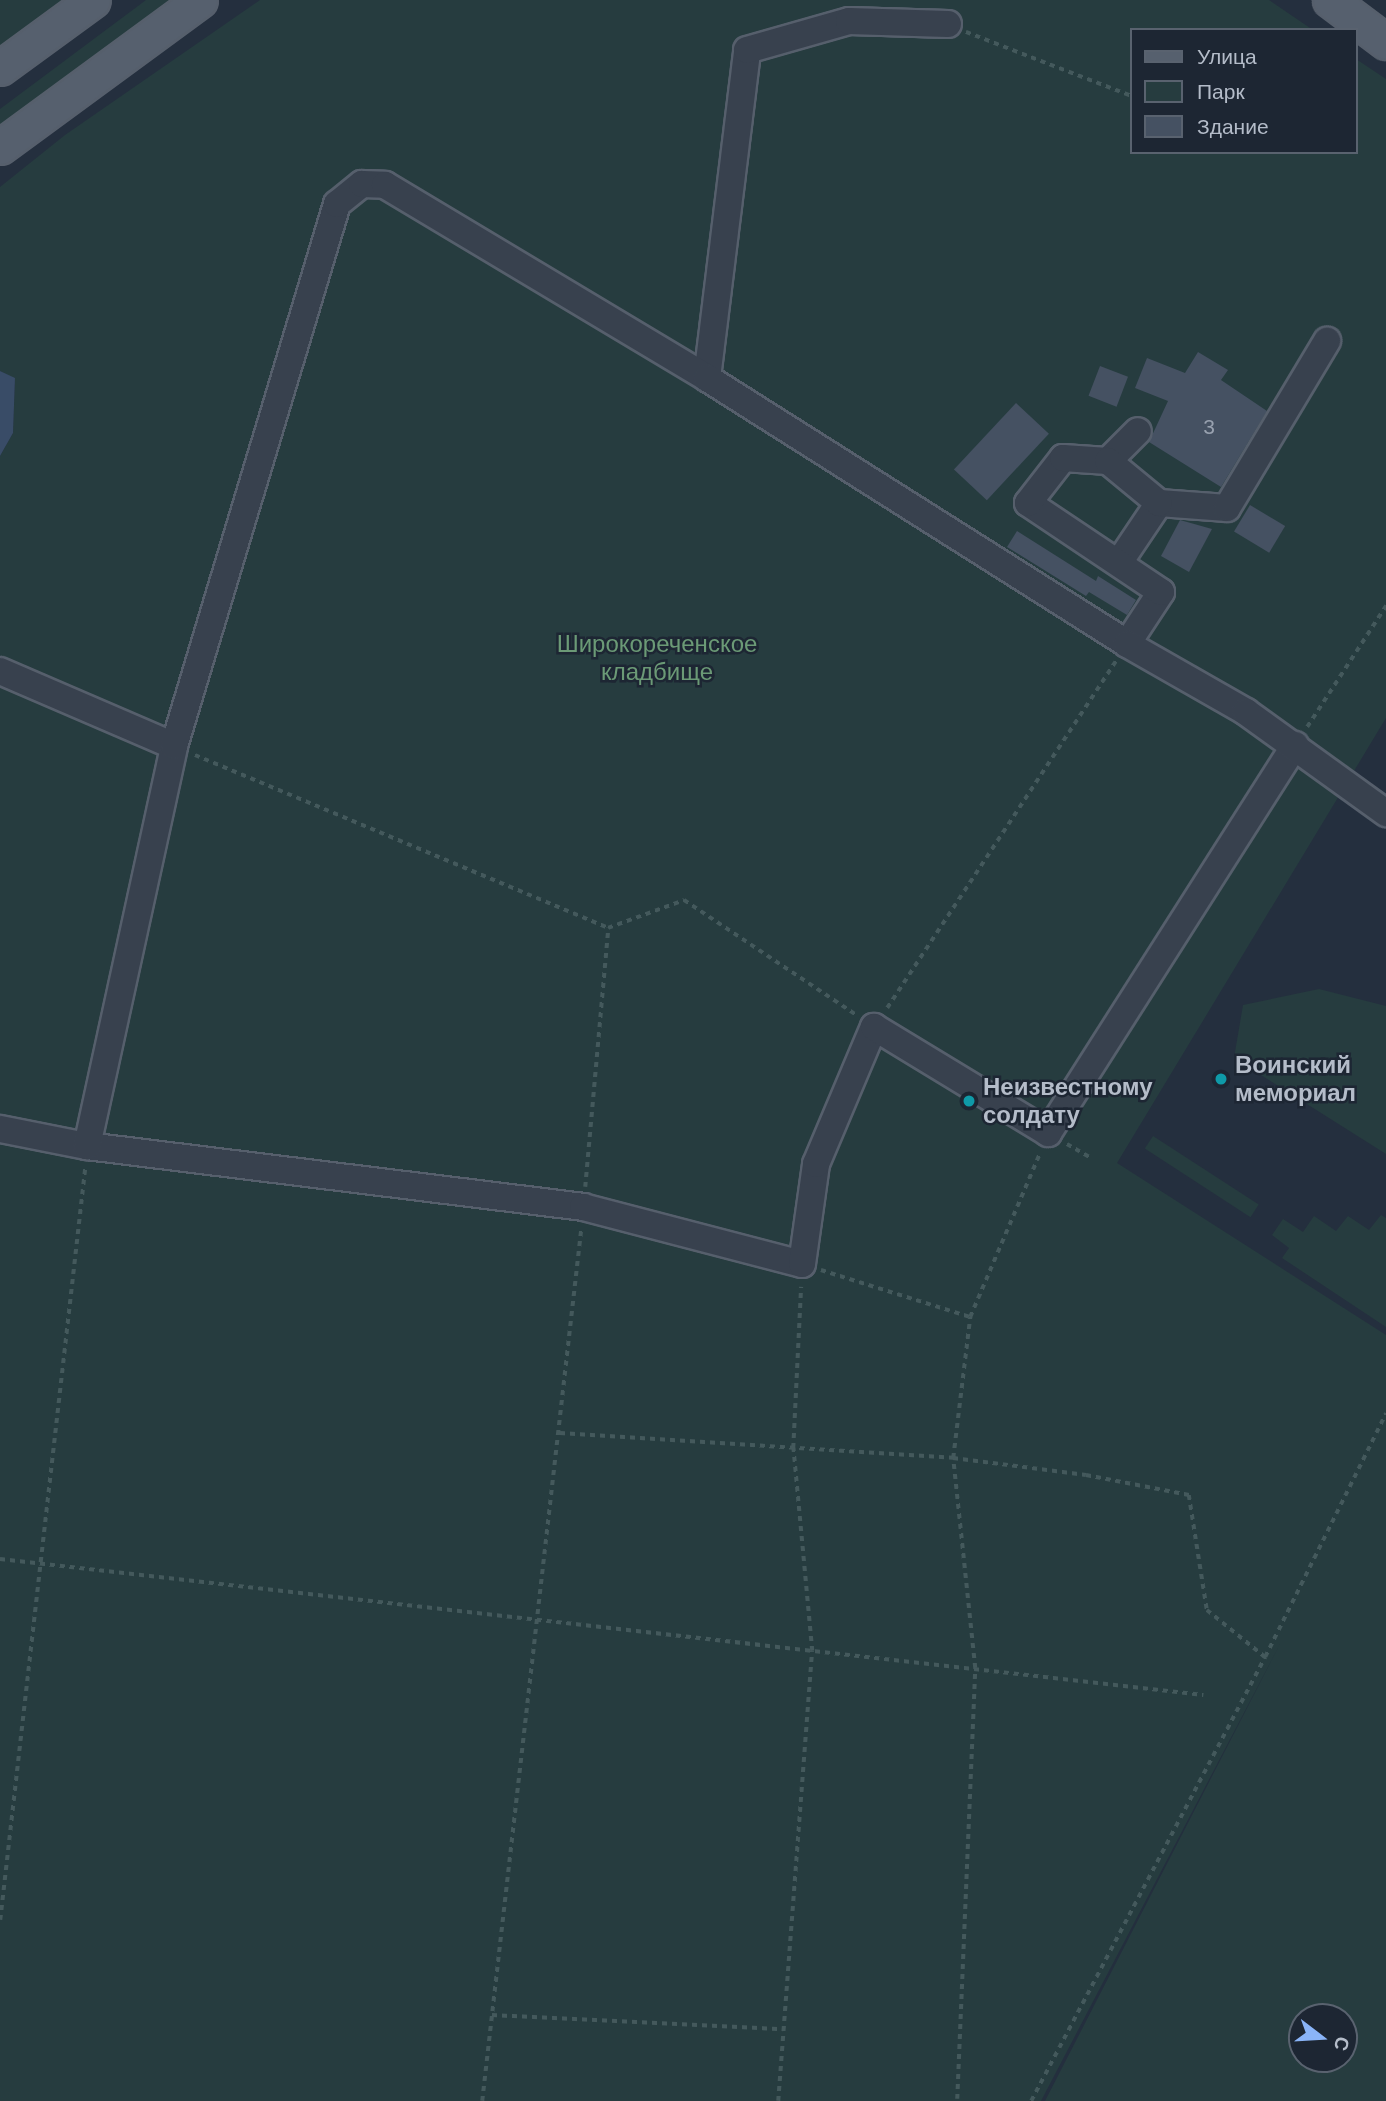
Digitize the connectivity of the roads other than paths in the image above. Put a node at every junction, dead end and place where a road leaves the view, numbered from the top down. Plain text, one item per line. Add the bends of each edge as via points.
1 (93, 0) edge
2 (200, 0) edge
3 (1330, 0) edge
4 (948, 24) road end
5 (1386, 42) edge
6 (0, 68) edge
7 (0, 147) edge
8 (1327, 341) dead end
9 (707, 378) junction
10 (1138, 431) dead end
11 (1108, 461) junction
12 (1159, 503) junction
13 (1120, 561) junction
14 (1127, 643) junction
15 (0, 671) edge
16 (1295, 745) junction
17 (174, 746) junction
18 (1386, 813) edge
19 (0, 1129) edge
20 (87, 1146) junction

1 - 6 main road
2 - 7 main road
3 - 5 main road
4 - 9 lane via 849,21 747,50
8 - 12 lane via 1227,508
9 - 14 lane
9 - 17 lane via 385,185 362,184 337,204
10 - 11 lane
11 - 12 lane
11 - 13 lane via 1063,458 1028,503
12 - 13 lane
13 - 14 lane via 1161,592
14 - 16 lane
15 - 17 lane
16 - 18 lane
16 - 20 lane via 1048,1133 874,1027 816,1164 802,1264 583,1207
17 - 20 lane
19 - 20 lane

